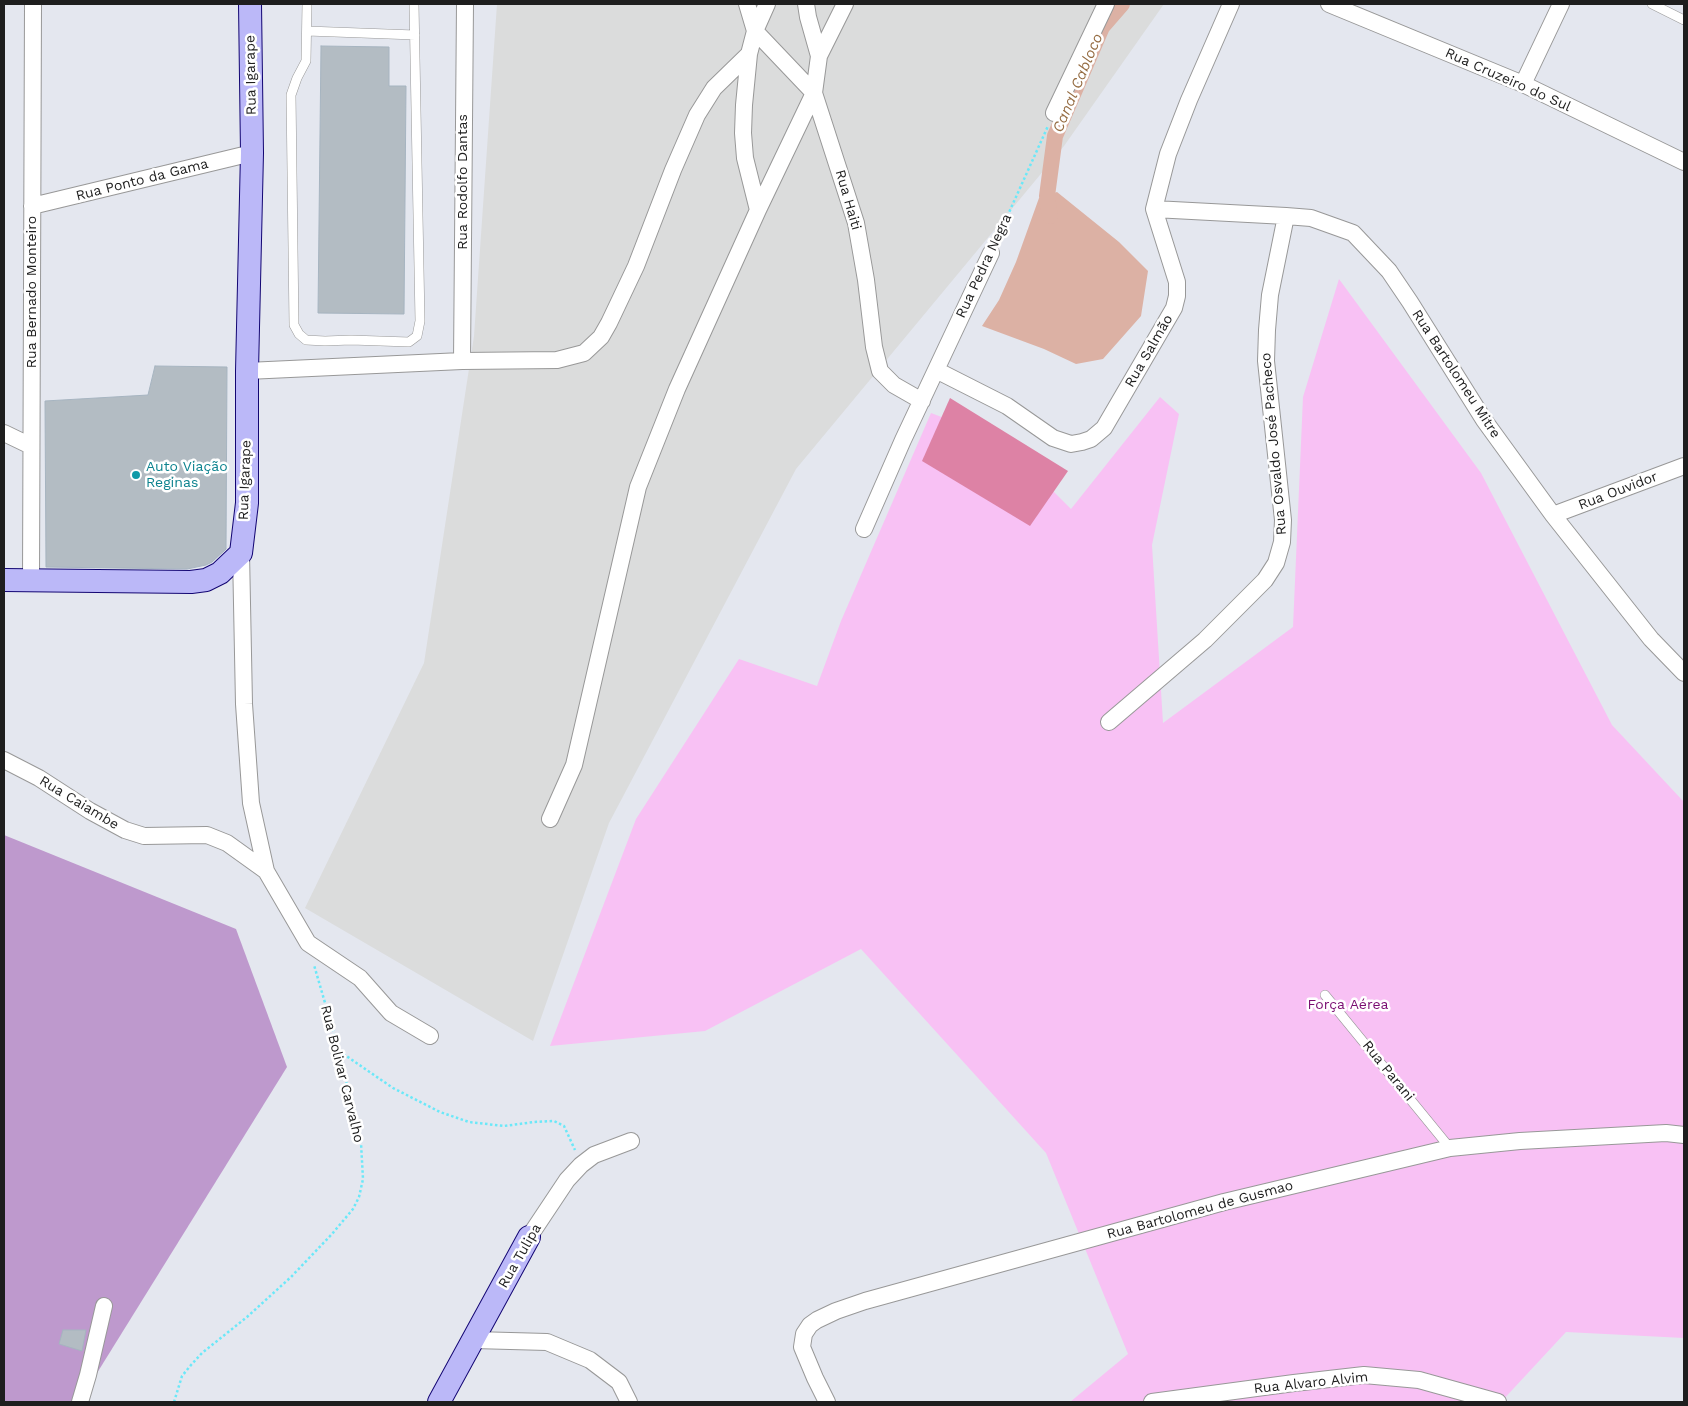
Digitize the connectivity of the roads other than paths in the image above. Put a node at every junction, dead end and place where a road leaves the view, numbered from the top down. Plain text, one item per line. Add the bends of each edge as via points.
1 (33, 4) edge
2 (250, 4) edge
3 (308, 4) edge
4 (414, 4) edge
5 (465, 4) edge
6 (747, 4) edge
7 (767, 4) edge
8 (806, 4) edge
9 (845, 4) edge
10 (1106, 4) edge
11 (1231, 4) edge
12 (1561, 4) edge
13 (1652, 4) edge
14 (1335, 5) edge
15 (1684, 20) edge
16 (755, 31) junction
17 (307, 32) junction
18 (415, 36) junction
19 (750, 54) junction
20 (819, 56) junction
21 (1523, 84) junction
22 (814, 93) junction
23 (1054, 113) road end
24 (252, 153) junction
25 (1684, 162) edge
26 (32, 206) junction
27 (1154, 209) junction
28 (758, 210) junction
29 (1286, 216) junction
30 (991, 253) road end
31 (462, 361) junction
32 (936, 370) junction
33 (247, 371) junction
34 (922, 401) junction
35 (4, 433) edge
36 (32, 446) junction
37 (1684, 466) edge
38 (1553, 515) junction
39 (864, 530) dead end
40 (241, 553) junction
41 (4, 580) edge
42 (32, 580) junction
43 (1684, 673) edge
44 (1109, 722) dead end
45 (4, 760) edge
46 (550, 819) dead end
47 (266, 871) junction
48 (1325, 995) dead end
49 (430, 1036) dead end
50 (1684, 1135) edge
51 (632, 1141) dead end
52 (1450, 1148) junction
53 (529, 1237) joint
54 (104, 1306) dead end
55 (474, 1340) junction
56 (80, 1402) edge
57 (439, 1402) edge
58 (629, 1402) edge
59 (828, 1402) edge
60 (1152, 1402) edge
61 (1498, 1402) edge

1 - 26 street, Rua Bernado Monteiro
2 - 24 main road, Rua Igarape
3 - 17 lane
4 - 18 lane
5 - 31 street, Rua Rodolfo Dantas
6 - 16 street, Rua Haiti
7 - 16 street
8 - 20 street
9 - 20 street
10 - 23 street
11 - 27 street via 1168,154
12 - 21 street
13 - 15 lane
14 - 21 street, Rua Cruzeiro do Sul
16 - 19 street
16 - 22 street, Rua Haiti
17 - 18 lane
17 - 18 lane via 306,61 292,95 294,325 306,340 325,341 409,342 417,336 420,321
19 - 28 street via 744,105 744,158
19 - 31 street via 714,88 697,116 636,266 601,337 584,353 557,360
20 - 22 street
21 - 25 street, Rua Cruzeiro do Sul
22 - 28 street
22 - 34 street, Rua Haiti via 856,223 880,372 894,385
24 - 26 street, Rua Ponto da Gama
24 - 33 main road, Rua Igarape
26 - 36 street, Rua Bernado Monteiro
27 - 29 street, Rua Bartolomeu Mitre
27 - 32 street, Rua Salmão via 1177,282 1174,308 1112,416 1091,439 1071,444 1053,438 1006,406
28 - 46 street via 638,487 574,765
29 - 38 street, Rua Bartolomeu Mitre via 1311,218 1353,232 1389,271 1484,420
29 - 44 street, Rua Osvaldo José Pacheco via 1270,295 1266,361 1282,520 1282,542 1276,563 1265,580 1204,640
30 - 32 street, Rua Pedra Negra
31 - 33 street
32 - 34 street, Rua Pedra Negra
33 - 40 main road, Rua Igarape via 247,503
34 - 39 street, Rua Pedra Negra
35 - 36 street
36 - 42 street, Rua Bernado Monteiro
37 - 38 street, Rua Ouvidor
38 - 43 street, Rua Bartolomeu Mitre via 1651,639
40 - 42 main road via 220,573 206,580 191,582
40 - 47 street, Rua Igarape via 244,704 251,803
41 - 42 main road
45 - 47 street, Rua Caiambe via 125,830 144,836 207,835 227,843
47 - 49 street, Rua Igarape via 308,943 360,978 391,1014
48 - 52 lane, Rua Parani
50 - 52 street, Rua Bartolomeu de Gusmao via 1568,1138
51 - 53 street, Rua Tulipa via 594,1155 581,1165 567,1180
52 - 59 street, Rua Bartolomeu de Gusmao via 1224,1202 836,1311 810,1325 804,1334 802,1347
53 - 55 main road, Rua Tulipa
54 - 56 street
55 - 57 main road, Rua Tulipa
55 - 58 street via 547,1342 590,1360 619,1382
60 - 61 street, Rua Alvaro Alvim via 1364,1375 1419,1380

